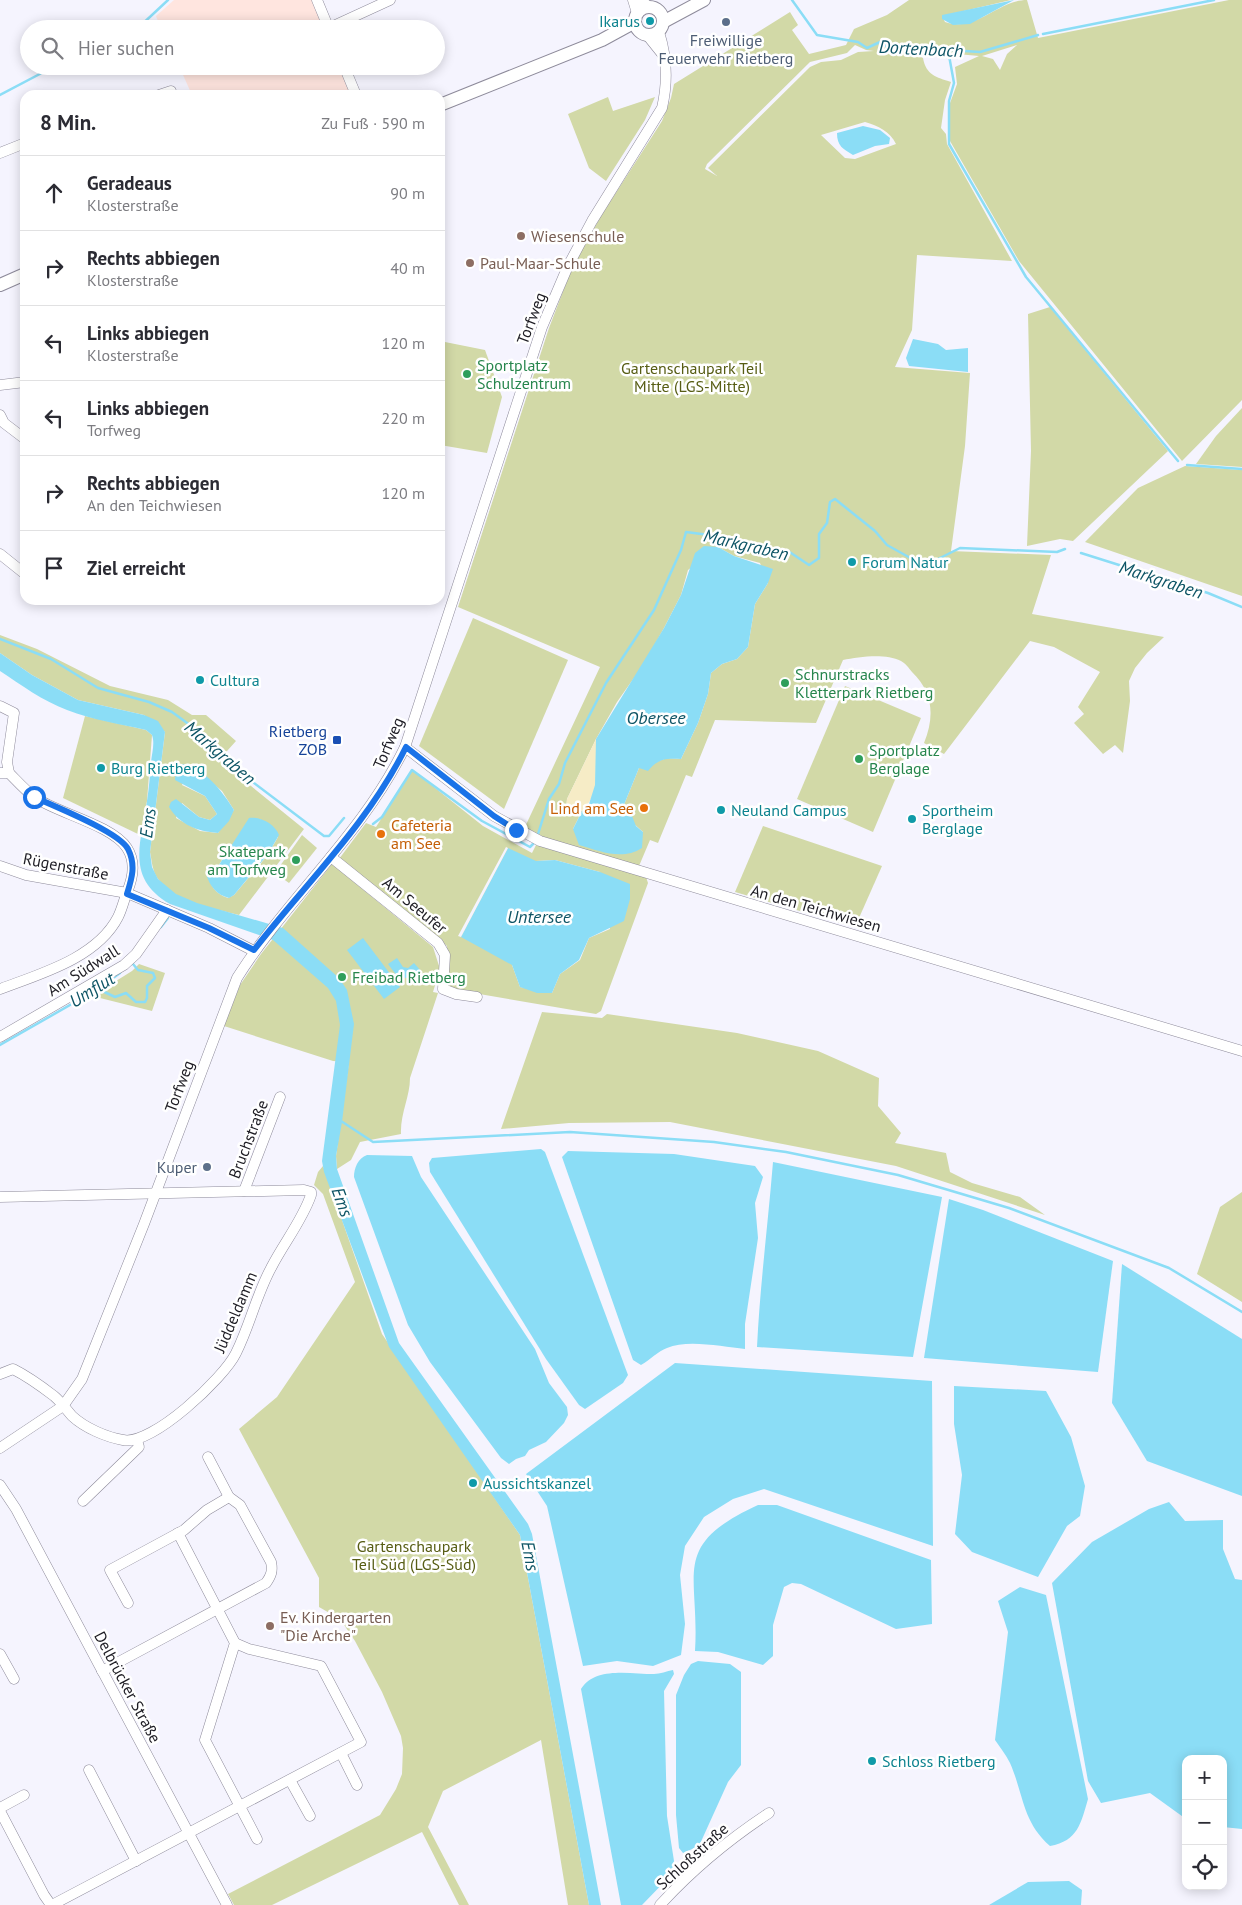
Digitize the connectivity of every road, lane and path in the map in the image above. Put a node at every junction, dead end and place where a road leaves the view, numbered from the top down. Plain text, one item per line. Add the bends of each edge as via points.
1 (317, 0) edge
2 (390, 0) edge
3 (633, 0) edge
4 (703, 0) edge
5 (648, 19) edge
6 (326, 20) edge
7 (346, 20) edge
8 (348, 75) edge
9 (354, 90) edge
10 (445, 103) edge
11 (20, 145) edge
12 (0, 153) edge
13 (20, 276) edge
14 (0, 285) edge
15 (20, 381) edge
16 (0, 385) edge
17 (2, 422) edge
18 (20, 435) edge
19 (0, 554) edge
20 (20, 570) edge
21 (0, 706) edge
22 (406, 747) junction
23 (4, 773) edge
24 (331, 857) junction
25 (0, 866) edge
26 (127, 894) junction
27 (167, 910) junction
28 (254, 947) junction
29 (0, 989) edge
30 (477, 997) dead end
31 (0, 1037) edge
32 (1242, 1050) edge
33 (280, 1097) dead end
34 (244, 1191) junction
35 (311, 1192) joint
36 (155, 1194) junction
37 (0, 1197) edge
38 (0, 1374) edge
39 (63, 1406) junction
40 (137, 1440) junction
41 (0, 1448) edge
42 (208, 1457) dead end
43 (0, 1485) edge
44 (229, 1497) junction
45 (83, 1500) dead end
46 (178, 1534) junction
47 (128, 1603) dead end
48 (217, 1609) junction
49 (235, 1643) junction
50 (0, 1654) edge
51 (102, 1670) junction
52 (14, 1680) dead end
53 (341, 1754) junction
54 (88, 1770) dead end
55 (290, 1780) junction
56 (358, 1785) dead end
57 (24, 1795) dead end
58 (239, 1807) junction
59 (0, 1809) edge
60 (769, 1813) dead end
61 (310, 1816) dead end
62 (189, 1834) junction
63 (257, 1839) dead end
64 (136, 1861) junction
65 (52, 1905) edge
66 (227, 1905) edge
67 (660, 1905) edge

1 - 6 street
2 - 7 street
3 - 5 street, Torfweg
4 - 5 main road
5 - 10 main road
5 - 22 street, Torfweg via 664,58 667,88 662,108 592,221 568,266 542,327
8 - 9 street
11 - 12 street
13 - 14 main road
15 - 16 street
17 - 18 street
19 - 20 street
21 - 23 street via 14,713
22 - 24 street, Torfweg via 377,799
22 - 32 street, An den Teichwiesen via 494,816 540,841
23 - 26 street via 34,797 109,833 127,847 133,878
24 - 28 street, Torfweg
24 - 30 street, Am Seeufer via 438,943 445,955 443,988
25 - 26 street, Rügenstraße via 26,875
26 - 27 street, Rügenstraße
26 - 29 street via 118,918 92,946 66,964
27 - 28 street, Rügenstraße
27 - 31 street, Am Südwall via 136,954 124,965
28 - 36 street, Torfweg via 228,996
33 - 34 street, Bruchstraße
34 - 35 street, Bruchstraße
34 - 36 street, Bruchstraße
35 - 40 street, Jüddeldamm via 259,1292 236,1354 227,1368 182,1410
36 - 37 street, Bruchstraße
36 - 39 street, Torfweg via 82,1379
38 - 39 street via 13,1369 56,1397
39 - 40 street via 74,1417 103,1434 124,1441
39 - 41 street, Torfweg
40 - 45 street via 139,1447
42 - 44 street
43 - 51 street, Delbrücker Straße
44 - 46 street
44 - 48 street via 240,1505 272,1569 266,1583
46 - 47 street via 110,1570
46 - 48 street
48 - 49 street
48 - 51 street
49 - 53 street via 321,1666 361,1742
49 - 58 street via 205,1740
50 - 52 street
51 - 62 street, Delbrücker Straße
53 - 55 street
53 - 56 street
54 - 64 street
55 - 58 street
55 - 61 street
57 - 59 street
58 - 62 street
58 - 63 street
59 - 65 street
60 - 67 street, Schloßstraße via 732,1837
62 - 64 street
62 - 66 street, Delbrücker Straße
64 - 65 street

